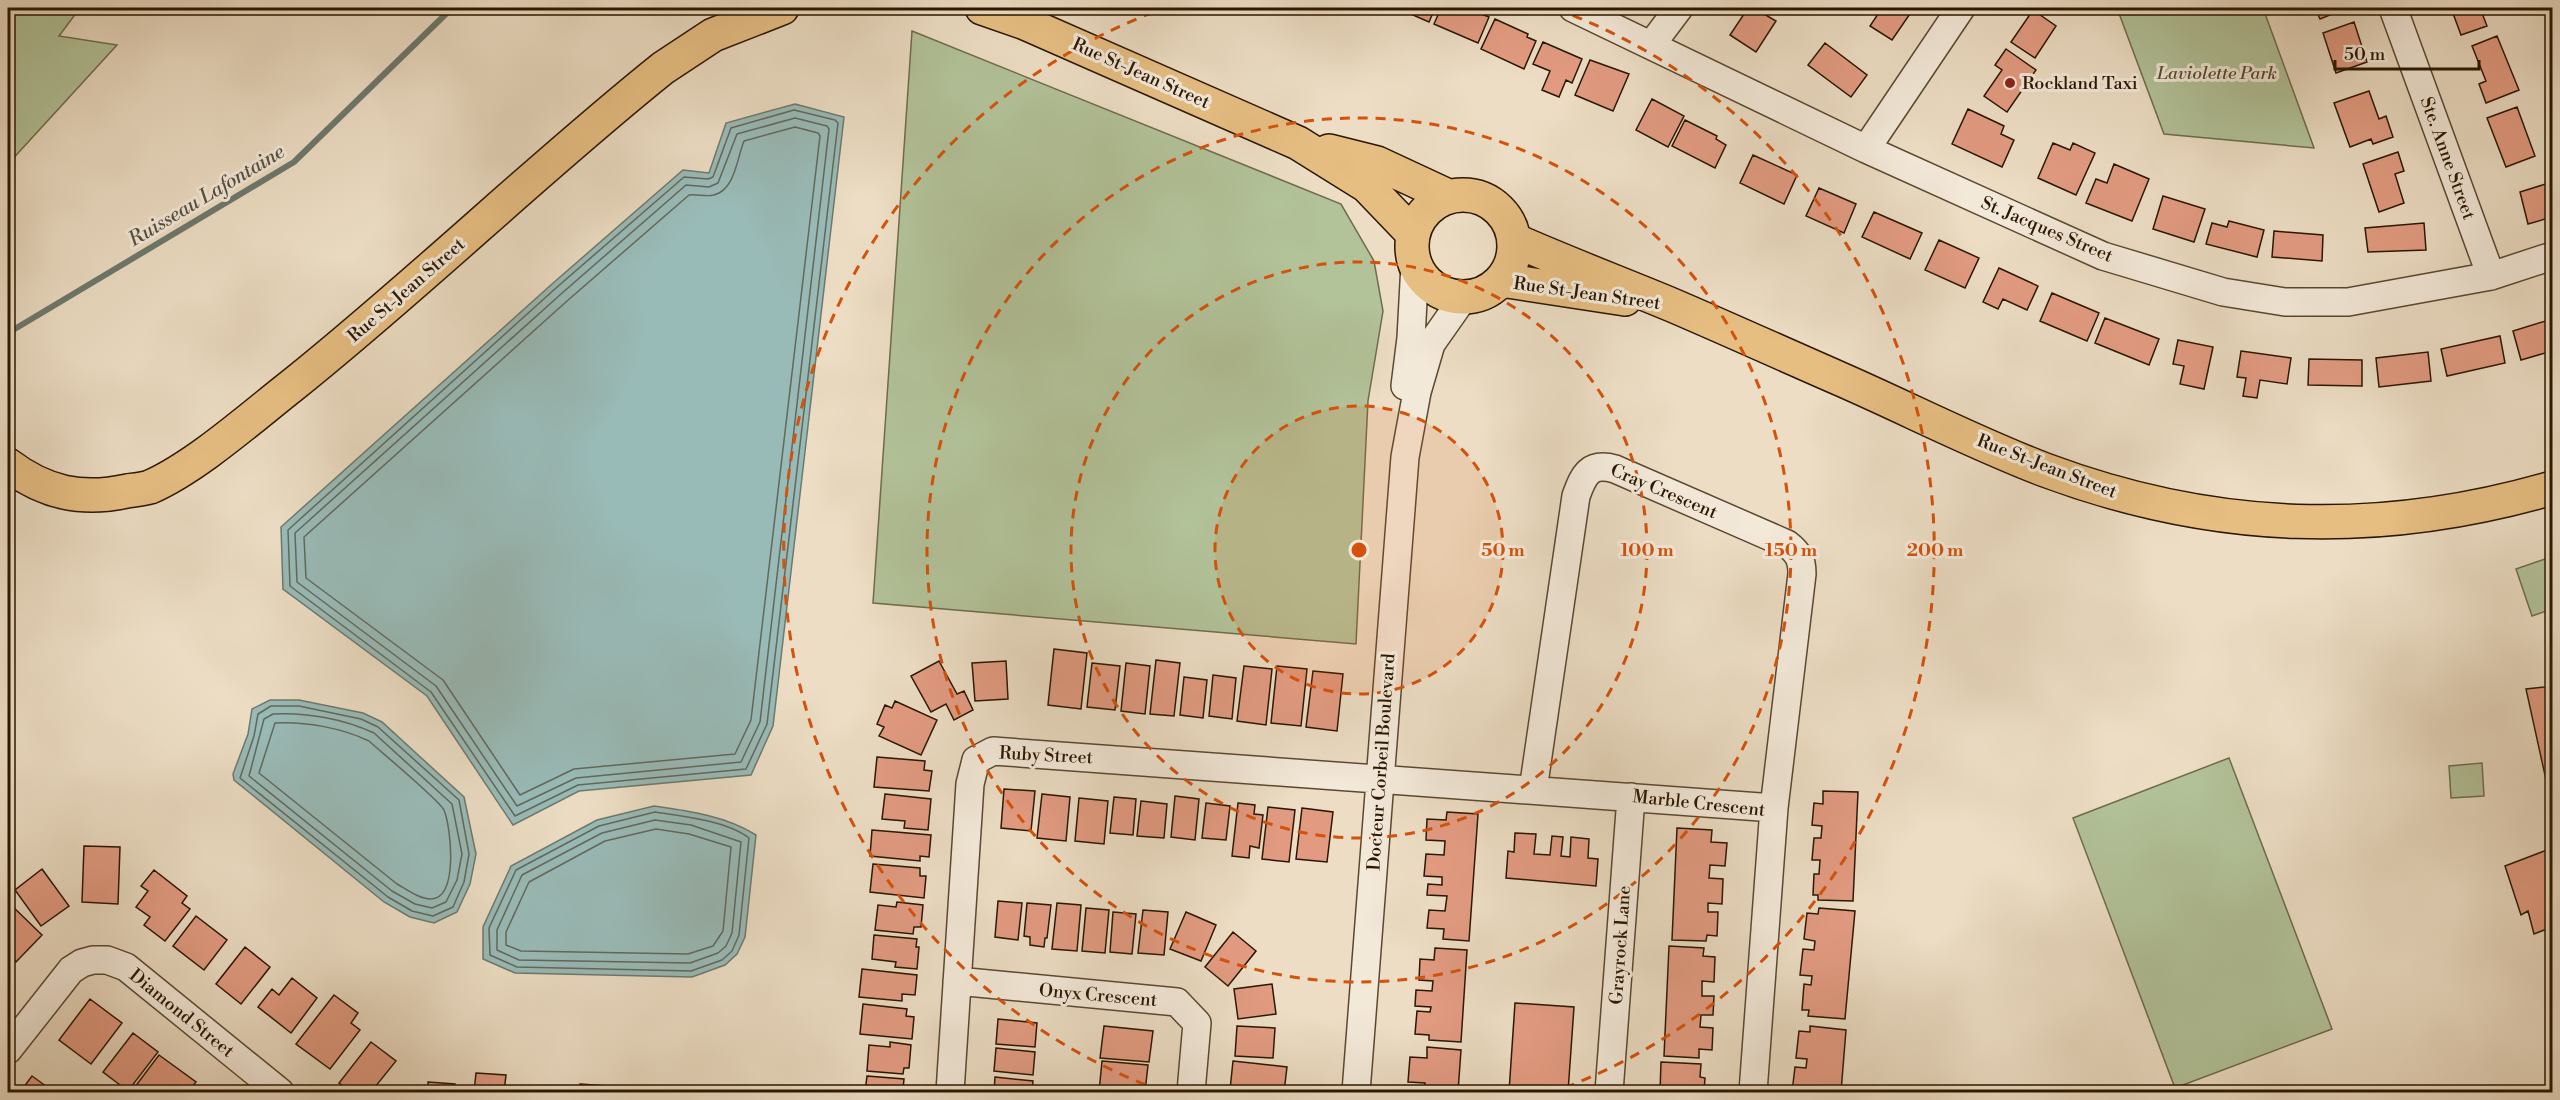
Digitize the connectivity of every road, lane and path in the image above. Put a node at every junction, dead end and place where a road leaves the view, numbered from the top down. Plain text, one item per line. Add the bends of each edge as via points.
1 (782, 8) edge
2 (982, 8) edge
3 (1573, 8) edge
4 (1679, 8) edge
5 (1961, 8) edge
6 (2393, 8) edge
7 (1652, 44) junction
8 (1298, 142) junction
9 (1866, 149) junction
10 (1448, 196) junction
11 (1514, 240) junction
12 (1414, 249) junction
13 (2553, 256) edge
14 (2491, 276) junction
15 (1501, 280) junction
16 (1464, 297) junction
17 (1672, 305) junction
18 (1408, 432) junction
19 (8, 465) edge
20 (2553, 488) edge
21 (1379, 779) junction
22 (1533, 790) junction
23 (1631, 797) junction
24 (1774, 808) junction
25 (957, 981) junction
26 (8, 1050) edge
27 (280, 1092) edge
28 (950, 1092) edge
29 (1191, 1092) edge
30 (1356, 1092) edge
31 (1609, 1092) edge
32 (1754, 1092) edge

1 - 19 main road, Rue St-Jean Street via 713,35 663,68 342,345 196,459 149,487 103,496 78,496 35,482
2 - 8 main road, Rue St-Jean Street via 1025,22
3 - 7 street, St. Jacques Street
4 - 7 street
5 - 9 street
6 - 14 street, Ste. Anne Street
7 - 9 street, St. Jacques Street
8 - 10 main road, Rue St-Jean Street via 1377,163
8 - 12 main road, Rue St-Jean Street via 1367,186
9 - 14 street, St. Jacques Street via 2103,256 2223,292 2285,302 2348,302
10 - 11 main road, Rue St-Jean Street via 1484,198 1509,222
10 - 12 main road via 1432,204 1420,217
11 - 15 main road, Rue St-Jean Street via 1514,254
11 - 17 main road, Rue St-Jean Street
12 - 16 main road, Rue St-Jean Street via 1423,278 1448,295
12 - 18 street, Docteur Corbeil Boulevard via 1405,389
13 - 14 street, St. Jacques Street
15 - 16 main road, Rue St-Jean Street via 1478,295
15 - 17 main road, Rue St-Jean Street
16 - 18 street, Docteur Corbeil Boulevard via 1431,344
17 - 20 main road, Rue St-Jean Street via 2007,454 2084,483 2151,502 2267,520 2343,523 2459,511
18 - 21 street, Docteur Corbeil Boulevard
21 - 22 street, Marble Crescent
21 - 25 street, Ruby Street via 993,752 976,760 970,784
21 - 30 street, Docteur Corbeil Boulevard
22 - 23 street, Marble Crescent
22 - 24 street, Cray Crescent via 1576,496 1587,472 1605,466 1787,544 1802,560
23 - 24 street, Marble Crescent
23 - 31 street, Grayrock Lane
24 - 32 street, Marble Crescent
25 - 28 street, Ruby Street
25 - 29 street, Onyx Crescent via 1177,1002 1197,1023
26 - 27 street, Diamond Street via 71,970 82,963 107,960 135,974

